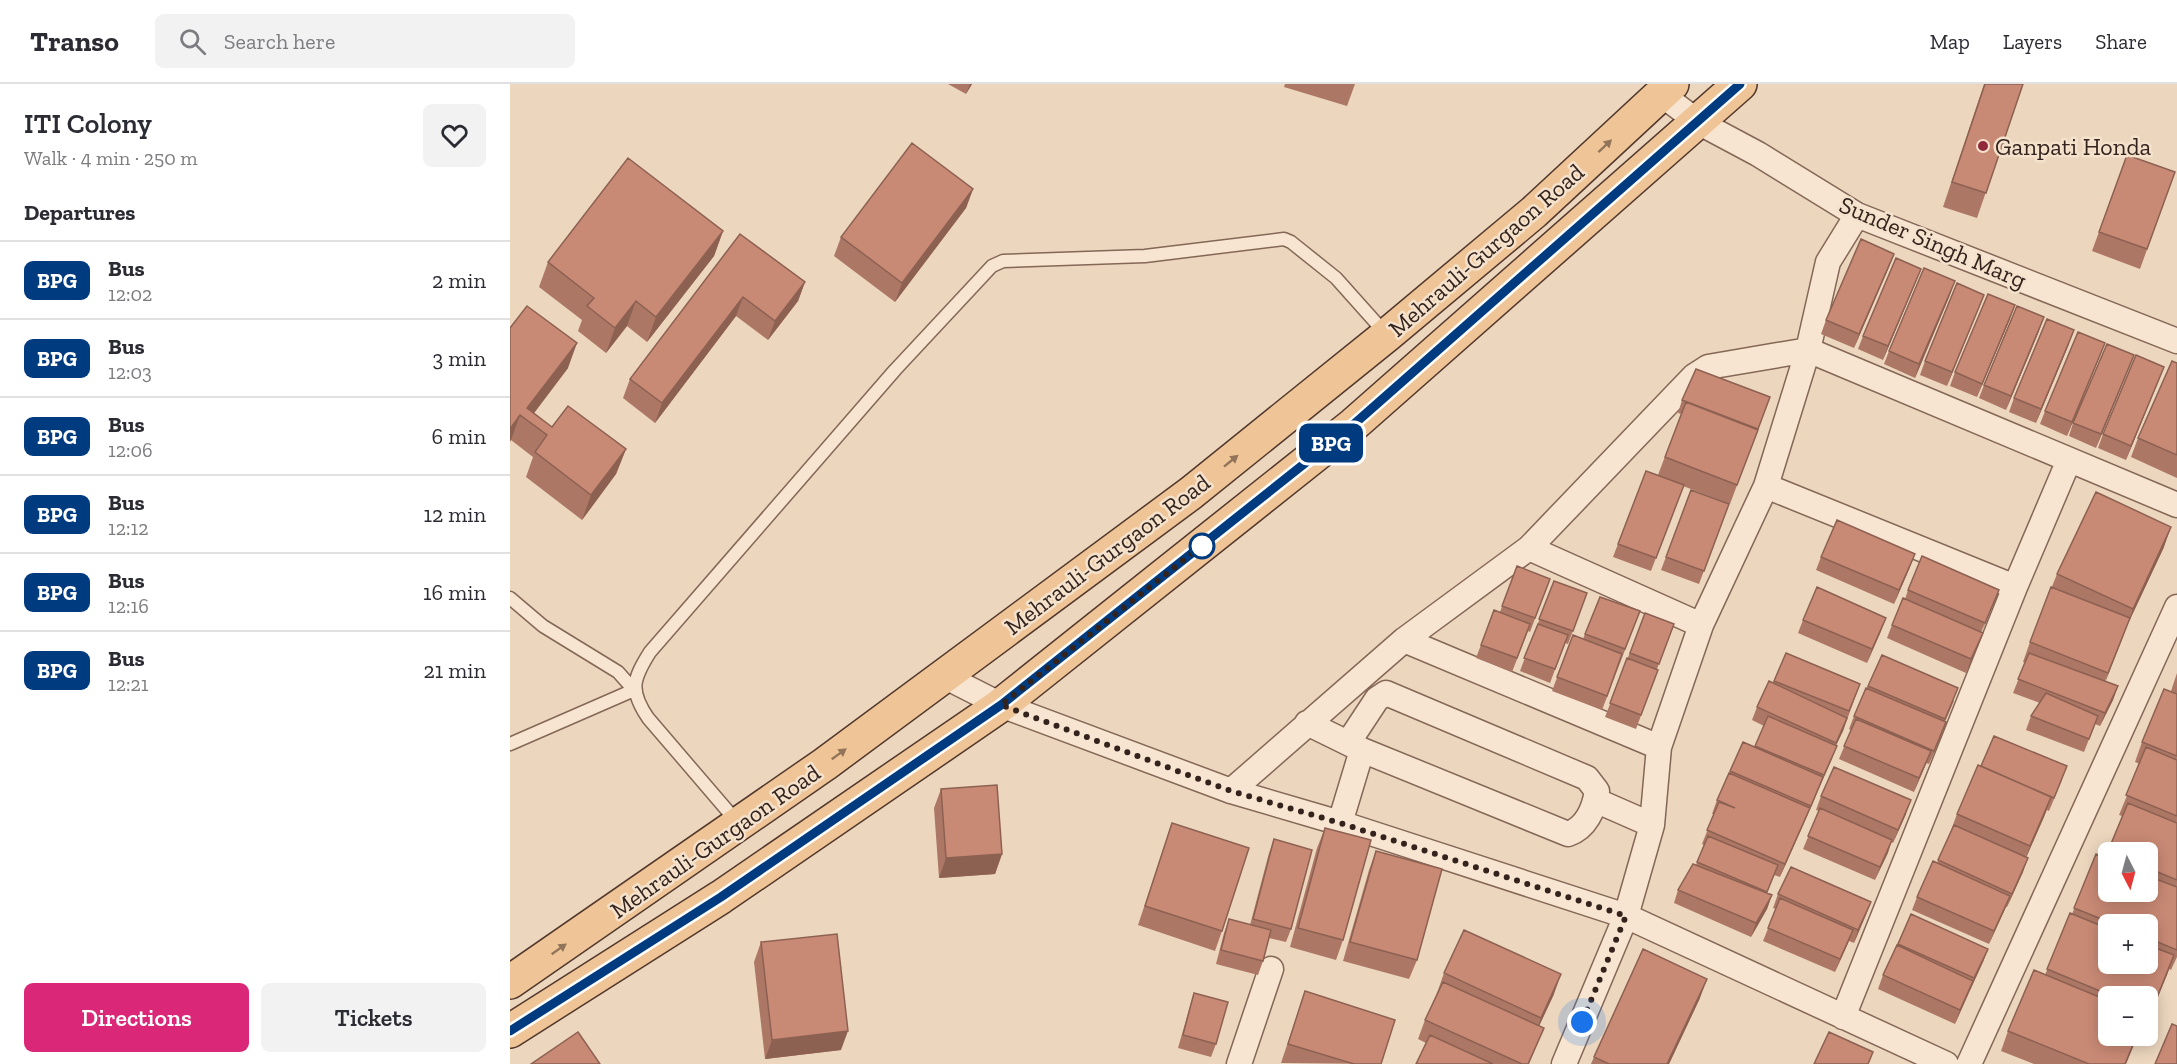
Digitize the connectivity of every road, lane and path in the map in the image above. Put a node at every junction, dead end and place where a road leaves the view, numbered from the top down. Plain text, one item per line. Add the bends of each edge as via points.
1 (1740, 84) edge
2 (1666, 89) edge
3 (1698, 122) junction
4 (1857, 216) junction
5 (1387, 335) junction
6 (2177, 341) edge
7 (1808, 350) junction
8 (2069, 460) junction
9 (1766, 486) junction
10 (2177, 505) edge
11 (1529, 548) junction
12 (2015, 587) junction
13 (510, 598) edge
14 (2177, 607) edge
15 (1701, 625) junction
16 (1404, 639) junction
17 (944, 676) junction
18 (634, 690) junction
19 (1001, 705) junction
20 (1307, 723) junction
21 (510, 744) edge
22 (1355, 746) junction
23 (1659, 747) junction
24 (1231, 791) junction
25 (1595, 800) junction
26 (1340, 823) junction
27 (739, 824) junction
28 (1652, 825) junction
29 (1626, 916) junction
30 (1271, 969) dead end
31 (510, 982) edge
32 (1844, 1017) junction
33 (510, 1031) edge
34 (1239, 1064) edge
35 (1564, 1064) edge
36 (1946, 1064) edge
37 (1969, 1064) edge

1 - 3 main road, Mehrauli-Gurgaon Road
2 - 3 street, Sunder Singh Marg
5 -> 2 main road, Mehrauli-Gurgaon Road via 1534,212
3 - 4 street, Sunder Singh Marg
3 - 19 main road, Mehrauli-Gurgaon Road via 1353,425
4 - 6 street, Sunder Singh Marg
4 - 7 street via 1828,262
17 -> 5 main road, Mehrauli-Gurgaon Road via 1191,493
5 - 18 lane via 1336,278 1284,239 1145,256 1003,261 992,266 895,370 651,652 636,677
7 - 8 street
7 - 9 street
7 - 11 street via 1708,367 1694,376
8 - 10 street
8 - 12 street
9 - 12 street
9 - 15 street
11 - 15 street
11 - 16 street
12 - 32 street
13 - 18 lane via 543,627 618,672
14 - 37 street
15 - 23 street
16 - 20 street
16 - 23 street
17 - 19 street
27 -> 17 main road, Mehrauli-Gurgaon Road
18 - 21 lane
18 - 27 lane via 648,718
19 - 24 street
19 - 33 main road, Mehrauli-Gurgaon Road via 721,897
20 - 22 street
20 - 24 street
22 - 25 street via 1568,834 1584,823
22 - 25 street via 1377,699 1386,693 1587,778 1597,791
22 - 26 street
23 - 28 street
24 - 26 street
25 - 28 street
26 - 29 street
31 -> 27 main road, Mehrauli-Gurgaon Road
28 - 29 street
29 - 32 street
29 - 35 street
30 - 34 street
32 - 36 street

